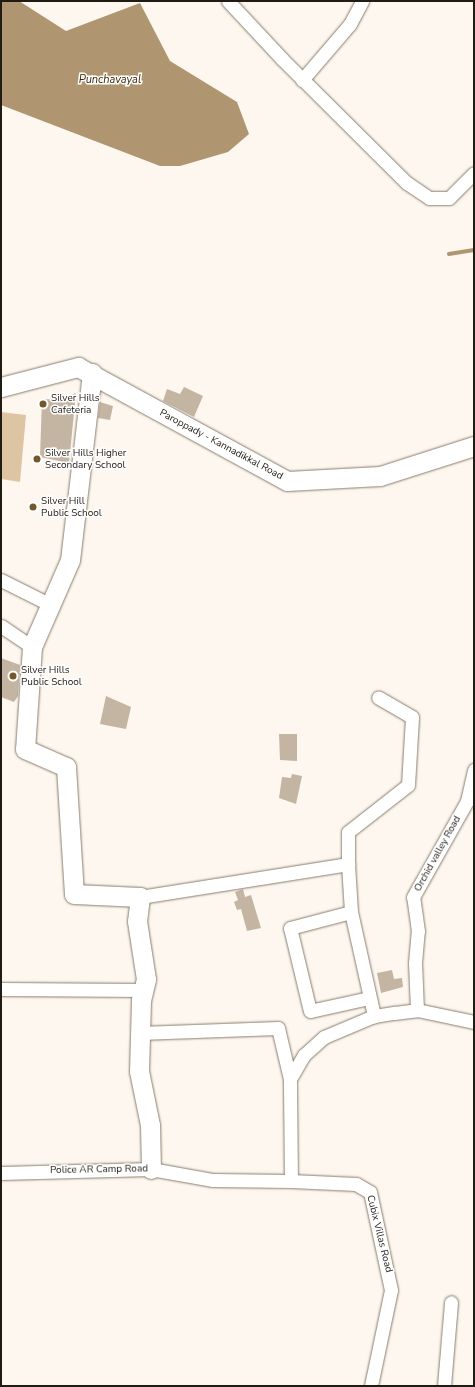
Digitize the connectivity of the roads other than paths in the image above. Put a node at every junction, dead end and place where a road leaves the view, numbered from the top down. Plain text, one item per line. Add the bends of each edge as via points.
1 (228, 1) edge
2 (362, 1) edge
3 (302, 80) junction
4 (474, 173) edge
5 (92, 373) junction
6 (1, 387) edge
7 (474, 446) edge
8 (1, 580) edge
9 (53, 606) junction
10 (1, 626) edge
11 (32, 647) junction
12 (378, 697) dead end
13 (474, 770) edge
14 (348, 864) junction
15 (140, 897) junction
16 (351, 912) junction
17 (1, 989) edge
18 (143, 990) junction
19 (369, 998) junction
20 (416, 1010) junction
21 (374, 1016) junction
22 (474, 1022) edge
23 (140, 1033) junction
24 (290, 1079) junction
25 (152, 1169) junction
26 (1, 1173) edge
27 (291, 1181) junction
28 (451, 1302) dead end
29 (371, 1386) edge
30 (444, 1386) edge

1 - 3 street
2 - 3 street via 350,24
3 - 4 street via 407,183 429,198 450,198
5 - 6 street, Paroppady - Kannadikkal Road via 78,367
5 - 7 street, Paroppady - Kannadikkal Road via 287,481 380,476
5 - 9 street via 70,560
8 - 9 street
9 - 11 street
10 - 11 street
11 - 15 street via 25,749 66,767 74,894
12 - 14 street via 412,717 408,785 348,832
13 - 20 street, Orchid valley Road via 467,801 413,897 418,931 415,963
14 - 15 street
14 - 16 street
15 - 18 street via 137,921 146,979
16 - 19 street
16 - 19 street via 290,928 310,1011
17 - 18 street
18 - 23 street
19 - 21 street
20 - 21 street
20 - 22 street
21 - 24 street via 324,1037 304,1055
23 - 24 street via 278,1028
23 - 25 street via 139,1071 150,1126
24 - 27 street
25 - 26 street, Police AR Camp Road
25 - 27 street, Police AR Camp Road via 213,1180
27 - 29 street, Cubix Villas Road via 356,1184 370,1192 376,1230 390,1278 390,1307
28 - 30 street

